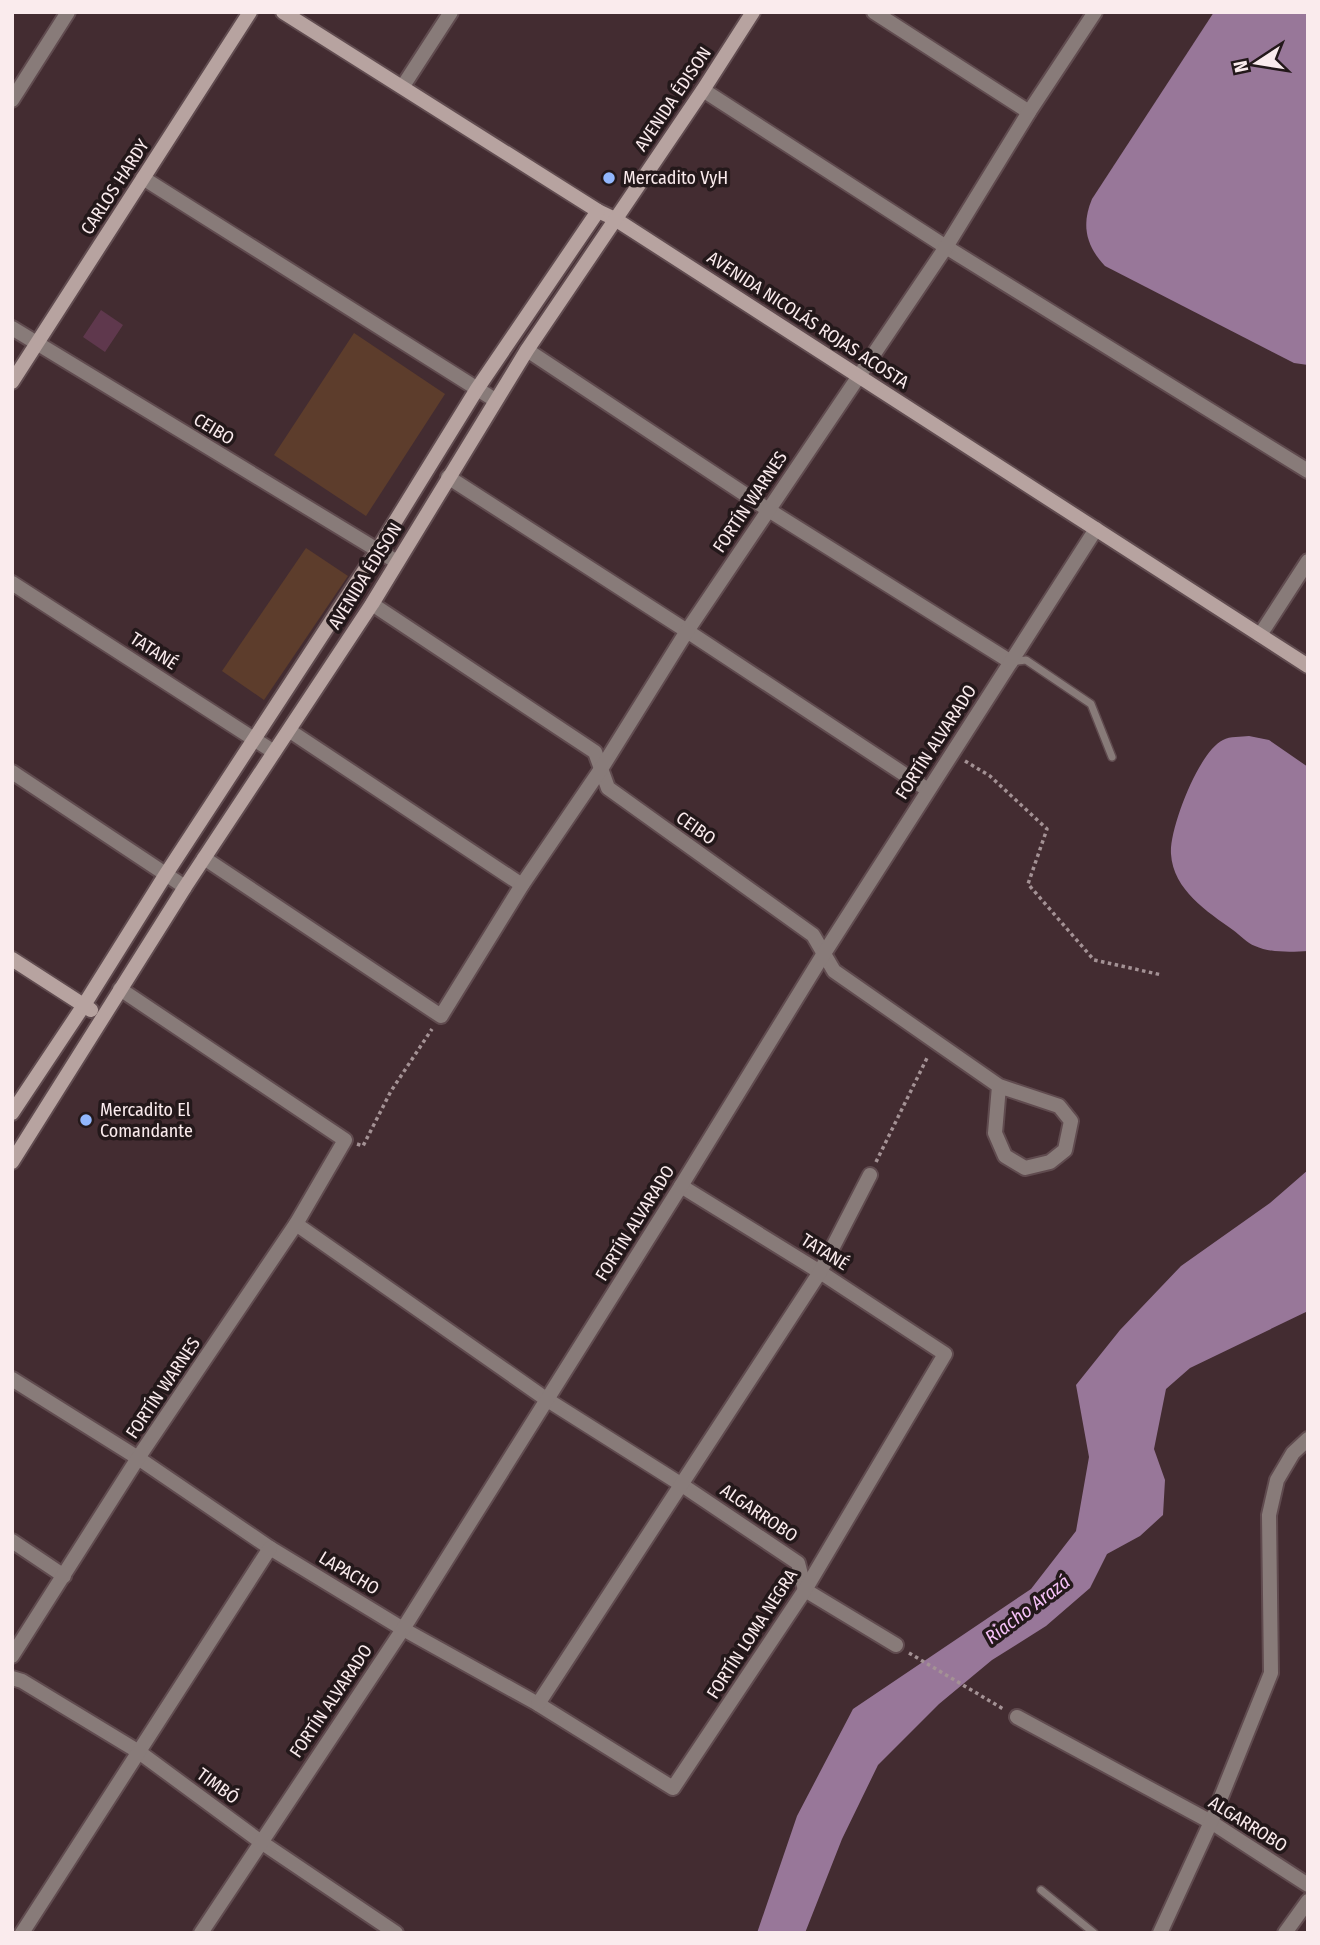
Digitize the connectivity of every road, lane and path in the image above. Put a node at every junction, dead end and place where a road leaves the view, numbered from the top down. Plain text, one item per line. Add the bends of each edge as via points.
1 (68, 12) edge
2 (250, 12) edge
3 (284, 12) edge
4 (451, 12) edge
5 (753, 12) edge
6 (874, 12) edge
7 (1095, 12) edge
8 (403, 86) junction
9 (703, 90) junction
10 (12, 100) edge
11 (1029, 112) junction
12 (143, 178) junction
13 (598, 211) junction
14 (615, 219) junction
15 (946, 247) junction
16 (12, 328) edge
17 (37, 344) junction
18 (527, 350) junction
19 (859, 376) junction
20 (12, 382) edge
21 (477, 389) junction
22 (495, 400) junction
23 (1308, 471) edge
24 (448, 477) junction
25 (767, 509) junction
26 (1096, 529) junction
27 (377, 551) junction
28 (1308, 561) edge
29 (397, 562) junction
30 (12, 583) edge
31 (372, 604) junction
32 (687, 631) junction
33 (1260, 635) junction
34 (1011, 662) junction
35 (1308, 666) edge
36 (290, 731) junction
37 (255, 739) junction
38 (274, 752) junction
39 (951, 753) junction
40 (1111, 757) dead end
41 (601, 769) junction
42 (12, 772) edge
43 (928, 790) junction
44 (204, 858) junction
45 (166, 874) junction
46 (522, 885) junction
47 (185, 887) junction
48 (823, 955) junction
49 (12, 960) edge
50 (1162, 975) dead end
51 (120, 989) junction
52 (84, 1005) junction
53 (441, 1016) junction
54 (102, 1017) junction
55 (935, 1042) junction
56 (999, 1086) junction
57 (12, 1113) edge
58 (345, 1140) junction
59 (13, 1160) edge
60 (870, 1175) joint
61 (681, 1186) junction
62 (296, 1224) junction
63 (820, 1272) junction
64 (945, 1354) joint
65 (12, 1379) edge
66 (546, 1399) junction
67 (1308, 1439) edge
68 (138, 1458) junction
69 (682, 1485) junction
70 (12, 1541) edge
71 (270, 1548) junction
72 (64, 1576) junction
73 (805, 1590) junction
74 (403, 1629) junction
75 (896, 1645) joint
76 (12, 1656) edge
77 (12, 1678) edge
78 (538, 1704) junction
79 (1017, 1717) joint
80 (139, 1752) junction
81 (673, 1788) joint
82 (1211, 1822) junction
83 (261, 1842) junction
84 (1308, 1885) edge
85 (1041, 1889) dead end
86 (1308, 1901) edge
87 (392, 1932) edge
88 (22, 1933) edge
89 (201, 1933) edge
90 (1094, 1933) edge
91 (1160, 1933) edge
92 (1285, 1933) edge

1 - 10 street
2 - 12 main road, CARLOS HARDY
3 - 8 main road, AVENIDA NICOLÁS ROJAS ACOSTA
4 - 8 street
5 - 9 main road, AVENIDA ÉDISON
6 - 11 street
7 - 11 street, FORTÍN WARNES
8 - 13 main road, AVENIDA NICOLÁS ROJAS ACOSTA
9 - 14 main road, AVENIDA ÉDISON
9 - 15 street
11 - 15 street, FORTÍN WARNES
12 - 17 main road, CARLOS HARDY
12 - 21 street
13 - 14 main road, AVENIDA NICOLÁS ROJAS ACOSTA
13 - 21 main road, AVENIDA ÉDISON
14 - 18 main road, AVENIDA ÉDISON
14 - 19 main road, AVENIDA NICOLÁS ROJAS ACOSTA
15 - 19 street, FORTÍN WARNES
15 - 23 street
16 - 17 street, CEIBO
17 - 20 main road, CARLOS HARDY
17 - 27 street, CEIBO
18 - 22 main road, AVENIDA ÉDISON
18 - 25 street
19 - 25 street, FORTÍN WARNES
19 - 26 main road, AVENIDA NICOLÁS ROJAS ACOSTA
21 - 22 street
21 - 27 main road, AVENIDA ÉDISON
22 - 24 main road, AVENIDA ÉDISON
24 - 29 main road, AVENIDA ÉDISON
24 - 32 street
25 - 32 street, FORTÍN WARNES
25 - 34 street
26 - 33 main road, AVENIDA NICOLÁS ROJAS ACOSTA
26 - 34 street, FORTÍN ALVARADO
27 - 29 street, CEIBO
27 - 37 main road, AVENIDA ÉDISON
28 - 33 street
29 - 31 main road, AVENIDA ÉDISON
30 - 37 street, TATANÉ
31 - 36 main road, AVENIDA ÉDISON
31 - 41 street, CEIBO via 595,752
32 - 41 street, FORTÍN WARNES
32 - 43 street
33 - 35 main road, AVENIDA NICOLÁS ROJAS ACOSTA
34 - 39 street, FORTÍN ALVARADO
34 - 40 lane via 1026,660 1091,704
36 - 38 main road, AVENIDA ÉDISON
36 - 46 street
37 - 38 street, TATANÉ
37 - 45 main road, AVENIDA ÉDISON
38 - 44 main road, AVENIDA ÉDISON
39 - 43 street, FORTÍN ALVARADO
39 - 50 path via 990,776 1047,829 1028,884 1094,960
41 - 46 street, FORTÍN WARNES
41 - 48 street, CEIBO via 608,788 813,935
42 - 45 street
43 - 48 street, FORTÍN ALVARADO
44 - 47 main road, AVENIDA ÉDISON
44 - 53 street
45 - 47 street
45 - 52 main road, AVENIDA ÉDISON
46 - 53 street, FORTÍN WARNES
47 - 51 main road, AVENIDA ÉDISON
48 - 55 street, CEIBO via 834,971
48 - 61 street, FORTÍN ALVARADO
49 - 52 main road
51 - 54 main road, AVENIDA ÉDISON
51 - 58 street
52 - 54 main road
52 - 57 main road, AVENIDA ÉDISON
53 - 58 path via 391,1091 363,1146
54 - 59 main road, AVENIDA ÉDISON
55 - 56 street, CEIBO
55 - 60 path
56 - 56 street, CEIBO via 1059,1106 1071,1121 1065,1150 1050,1162 1025,1168 1005,1156 995,1133
58 - 62 street, FORTÍN WARNES
60 - 63 street
61 - 63 street, TATANÉ
61 - 66 street, FORTÍN ALVARADO
62 - 66 street, ALGARROBO
62 - 68 street, FORTÍN WARNES
63 - 64 street, TATANÉ
63 - 69 street
64 - 73 street, FORTÍN LOMA NEGRA
65 - 68 street, LAPACHO
66 - 69 street, ALGARROBO
66 - 74 street, FORTÍN ALVARADO
67 - 82 street via 1293,1453 1277,1480 1269,1515 1271,1673
68 - 71 street, LAPACHO
68 - 72 street, FORTÍN WARNES
69 - 73 street, ALGARROBO via 798,1563
69 - 78 street
70 - 72 street
71 - 74 street, LAPACHO
71 - 80 street
72 - 76 street, FORTÍN WARNES
73 - 75 street
73 - 81 street, FORTÍN LOMA NEGRA
74 - 78 street, LAPACHO
74 - 83 street, FORTÍN ALVARADO
75 - 79 path
77 - 80 street, TIMBÓ
78 - 81 street, LAPACHO
79 - 82 street, ALGARROBO
80 - 83 street, TIMBÓ
80 - 88 street
82 - 84 street, ALGARROBO
82 - 91 street
83 - 87 street, TIMBÓ
83 - 89 street, FORTÍN ALVARADO
85 - 90 lane
86 - 92 street

